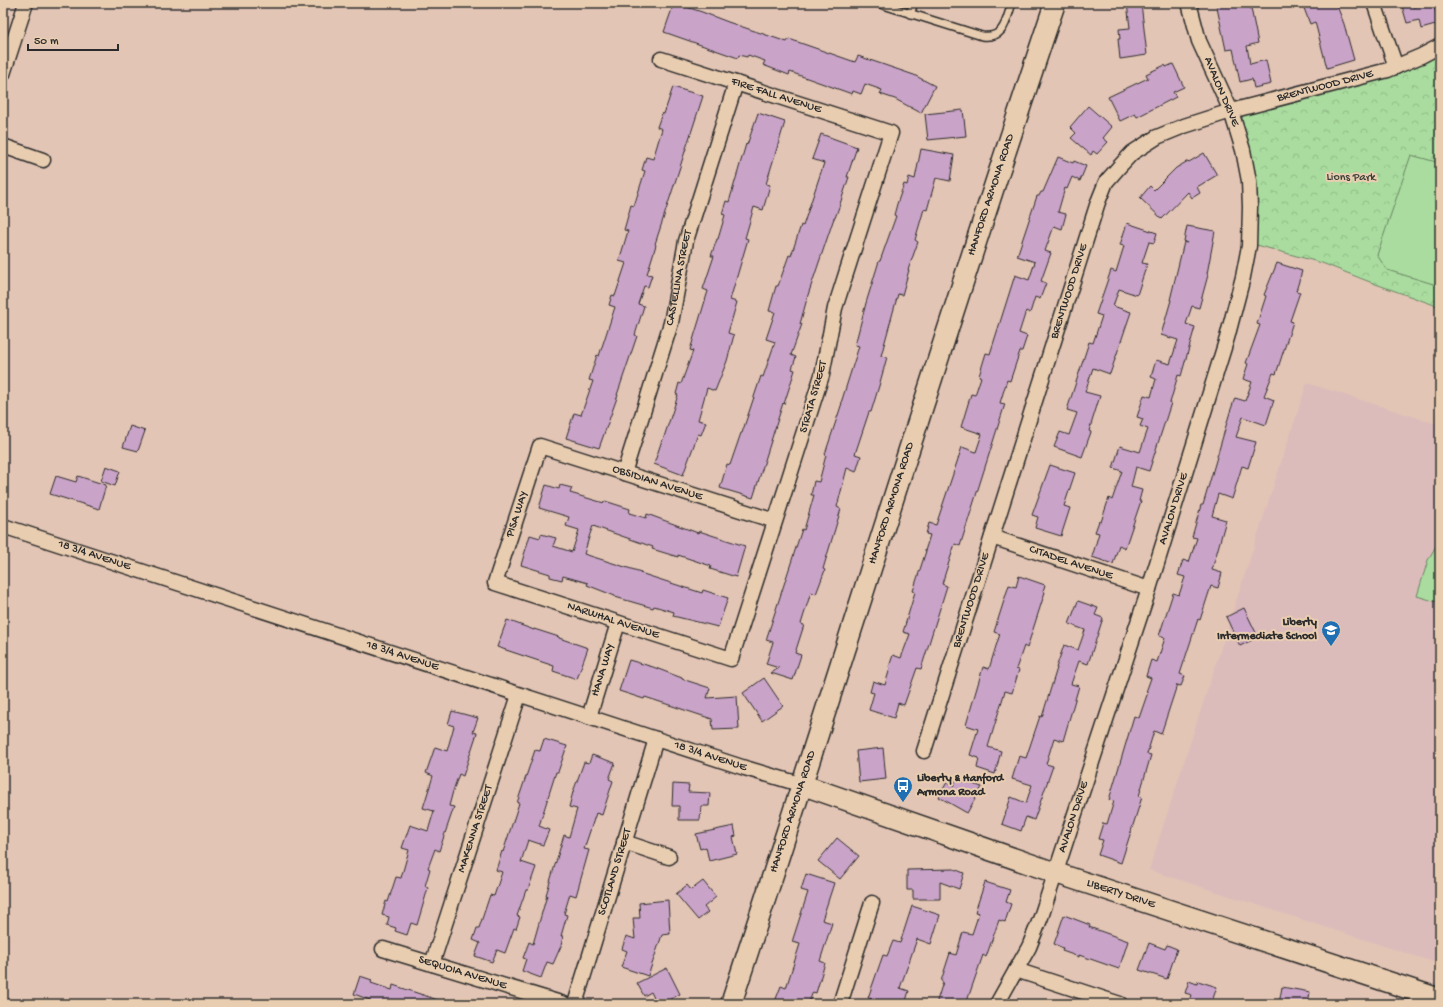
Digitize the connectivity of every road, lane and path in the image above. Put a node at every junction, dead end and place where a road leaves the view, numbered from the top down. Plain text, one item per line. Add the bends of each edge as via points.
1 (25, 3) edge
2 (877, 3) edge
3 (914, 3) edge
4 (1012, 3) edge
5 (1055, 3) edge
6 (1189, 3) edge
7 (1374, 3) edge
8 (910, 14) junction
9 (1440, 46) edge
10 (661, 59) dead end
11 (1396, 67) junction
12 (3, 74) edge
13 (736, 84) junction
14 (1231, 111) junction
15 (891, 133) joint
16 (3, 146) edge
17 (43, 160) dead end
18 (540, 446) joint
19 (624, 473) junction
20 (775, 521) junction
21 (3, 526) edge
22 (992, 537) junction
23 (495, 583) joint
24 (1149, 589) junction
25 (618, 623) junction
26 (731, 659) joint
27 (519, 695) junction
28 (589, 717) junction
29 (656, 739) junction
30 (924, 751) dead end
31 (803, 785) junction
32 (624, 842) junction
33 (669, 857) dead end
34 (1056, 873) junction
35 (872, 903) dead end
36 (383, 948) dead end
37 (432, 964) junction
38 (1016, 970) junction
39 (1440, 999) edge
40 (564, 1004) edge
41 (575, 1004) edge
42 (731, 1004) edge
43 (840, 1004) edge
44 (997, 1004) edge
45 (1120, 1004) edge

1 - 12 street
2 - 8 lane
3 - 8 lane
4 - 8 lane via 1001,31 996,36 989,37
5 - 31 main road, HANFORD ARMONA ROAD
6 - 14 street, AVALON DRIVE via 1199,41
7 - 11 street
9 - 11 street, BRENTWOOD DRIVE
10 - 13 street, FIRE FALL AVENUE
11 - 14 street, BRENTWOOD DRIVE
13 - 15 street, FIRE FALL AVENUE
13 - 19 street, CASTELLINA STREET via 686,241 671,323
14 - 22 street, BRENTWOOD DRIVE via 1157,137 1132,153 1106,182
14 - 24 street, AVALON DRIVE via 1249,181 1249,246 1228,338
15 - 20 street, STRATA STREET via 835,308 822,375
16 - 17 street
18 - 19 street, OBSIDIAN AVENUE
18 - 23 street, PISA WAY
19 - 20 street, OBSIDIAN AVENUE
20 - 26 street, STRATA STREET
21 - 27 street, 18 3/4 AVENUE
22 - 24 street, CITADEL AVENUE
22 - 30 street, BRENTWOOD DRIVE
23 - 25 street, NARWHAL AVENUE
24 - 34 street, AVALON DRIVE
25 - 26 street, NARWHAL AVENUE
25 - 28 street, HANA WAY
27 - 28 street, 18 3/4 AVENUE
27 - 37 street, MAKENNA STREET
28 - 29 street, 18 3/4 AVENUE
29 - 31 street, 18 3/4 AVENUE
29 - 32 street, SCOTLAND STREET
31 - 34 main road, LIBERTY DRIVE
31 - 42 main road, HANFORD ARMONA ROAD
32 - 33 street
32 - 41 street, SCOTLAND STREET
34 - 38 street, AVALON DRIVE via 1029,947
34 - 39 main road, LIBERTY DRIVE
35 - 43 street
36 - 37 street, SEQUOIA AVENUE
37 - 40 street, SEQUOIA AVENUE
38 - 44 street, AVALON DRIVE
38 - 45 street

